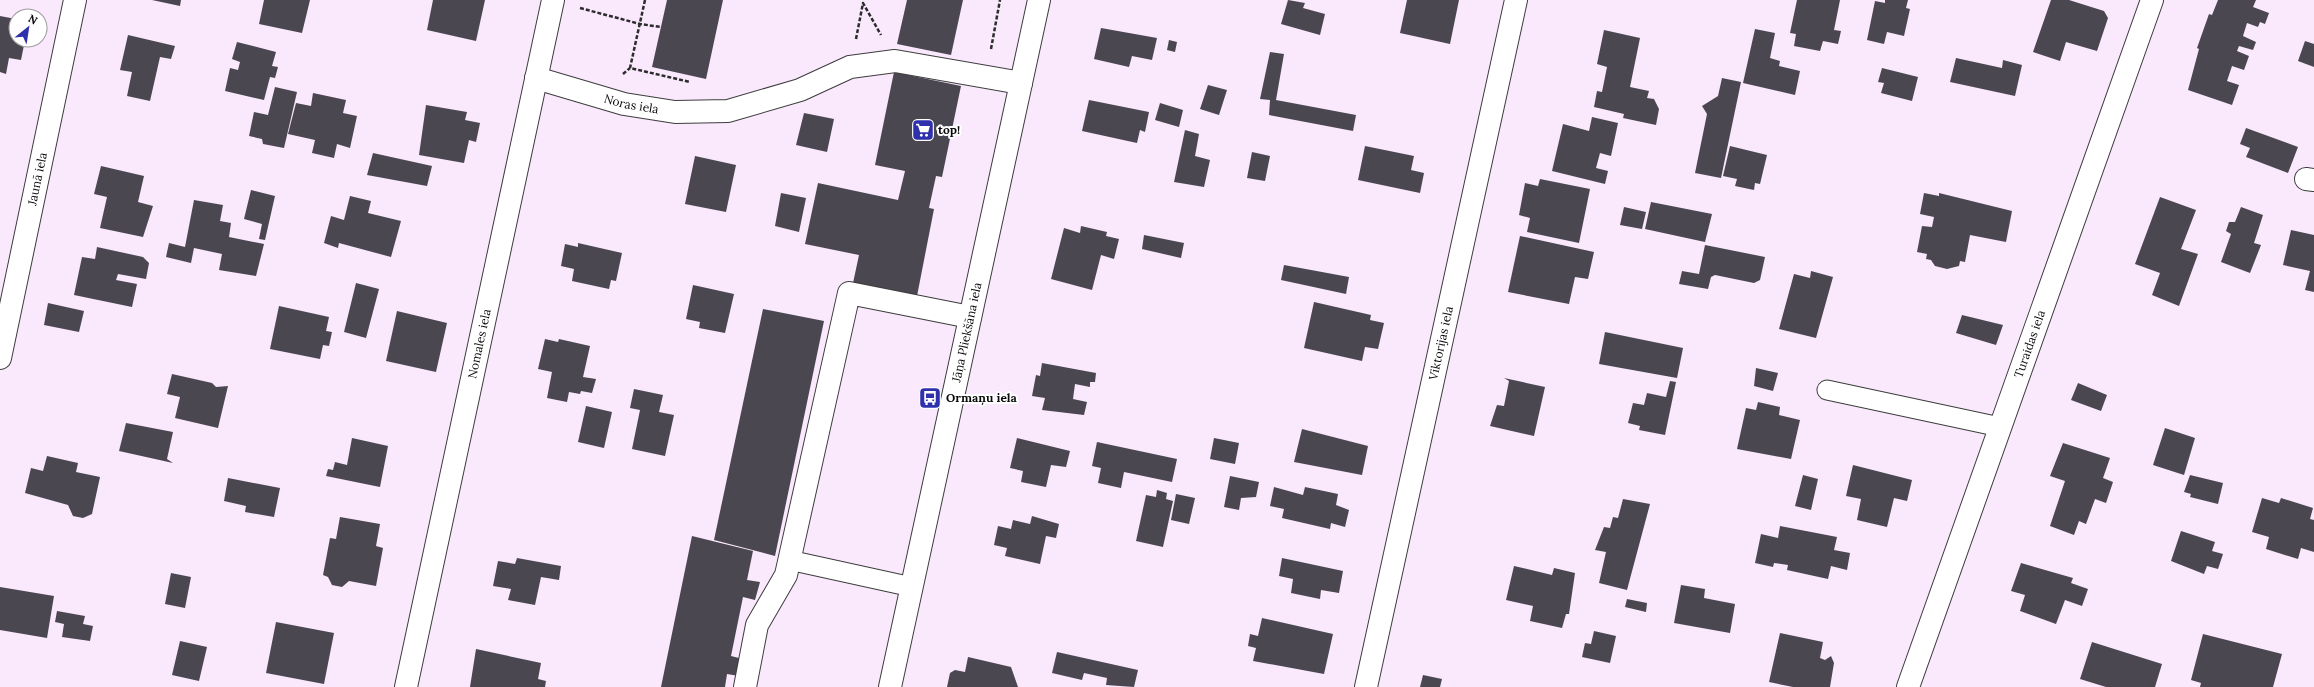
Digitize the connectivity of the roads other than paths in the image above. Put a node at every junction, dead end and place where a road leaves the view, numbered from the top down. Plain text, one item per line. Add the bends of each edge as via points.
1 (75, 0) edge
2 (1039, 0) edge
3 (1516, 0) edge
4 (2152, 0) edge
5 (553, 1) edge
6 (536, 78) junction
7 (1021, 83) junction
8 (970, 317) junction
9 (0, 358) edge
10 (1827, 390) dead end
11 (2000, 427) junction
12 (790, 560) junction
13 (912, 587) junction
14 (406, 687) edge
15 (745, 687) edge
16 (890, 687) edge
17 (1366, 687) edge
18 (1908, 687) edge

1 - 9 street, Jaunā iela
2 - 7 street, Jāņa Pliekšāna iela
3 - 17 street, Viktorijas iela
4 - 11 street, Turaidas iela
5 - 6 street, Nomales iela
6 - 7 street, Noras iela via 631,105 675,112 728,111 800,90 850,67 895,61
6 - 14 street, Nomales iela
7 - 8 street, Jāņa Pliekšāna iela
8 - 12 street via 849,293
8 - 13 street, Jāņa Pliekšāna iela
10 - 11 lane
11 - 18 street, Turaidas iela
12 - 13 lane
12 - 15 street via 786,576 757,625
13 - 16 street, Jāņa Pliekšāna iela

